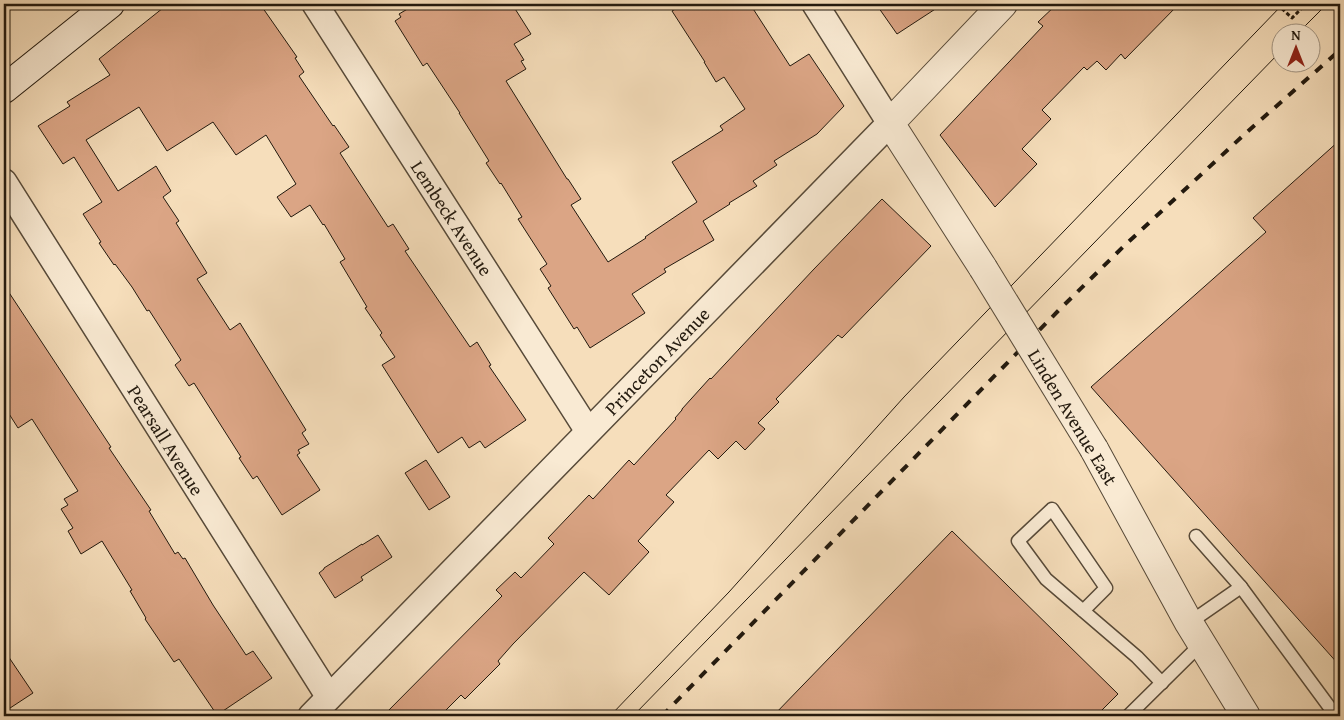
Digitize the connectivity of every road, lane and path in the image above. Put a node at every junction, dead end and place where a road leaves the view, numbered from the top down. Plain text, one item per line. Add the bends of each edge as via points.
1 (110, 4) edge
2 (315, 4) edge
3 (815, 4) edge
4 (1003, 4) edge
5 (1277, 4) edge
6 (1306, 4) edge
7 (4, 88) edge
8 (890, 123) junction
9 (4, 182) edge
10 (588, 431) junction
11 (1196, 536) dead end
12 (1241, 587) junction
13 (1083, 611) junction
14 (1196, 633) junction
15 (1162, 683) junction
16 (329, 697) junction
17 (1340, 712) edge
18 (311, 716) edge
19 (1128, 716) edge
20 (1246, 716) edge
21 (1336, 716) edge

1 - 7 street
2 - 10 street, Lembeck Avenue
3 - 8 street
4 - 8 street, Princeton Avenue
5 - 6 path via 1292,18
8 - 10 street, Princeton Avenue
8 - 14 street, Linden Avenue East, bridge via 1094,449
9 - 16 street, Pearsall Avenue
10 - 16 street, Princeton Avenue
11 - 12 lane
12 - 14 lane
12 - 21 lane
13 - 13 lane via 1046,579 1018,541 1052,509 1106,588
13 - 15 lane
14 - 15 lane
14 - 20 street, Linden Avenue East
15 - 19 lane
16 - 18 street, Princeton Avenue
17 - 21 lane

